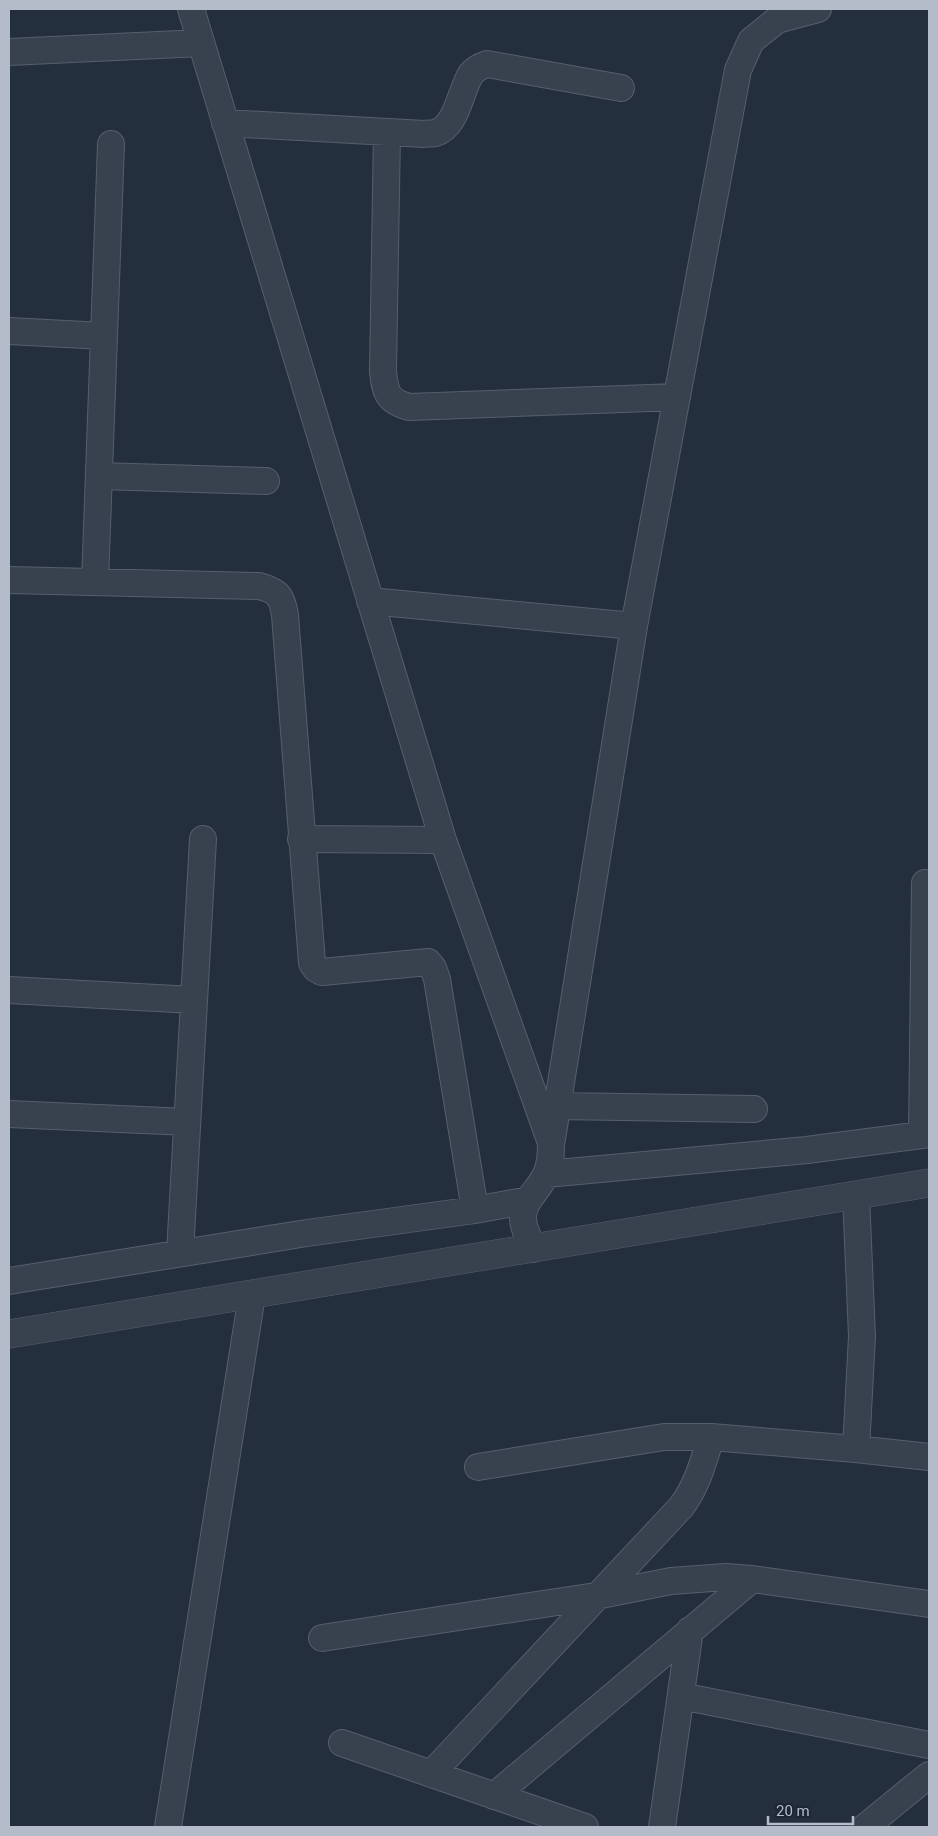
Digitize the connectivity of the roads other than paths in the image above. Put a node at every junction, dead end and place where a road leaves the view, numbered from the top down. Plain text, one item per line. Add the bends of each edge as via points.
1 (191, 9) edge
2 (818, 9) edge
3 (766, 19) edge
4 (201, 43) junction
5 (9, 52) edge
6 (621, 88) dead end
7 (225, 123) junction
8 (387, 132) junction
9 (111, 144) dead end
10 (9, 331) edge
11 (104, 336) junction
12 (677, 397) junction
13 (99, 476) junction
14 (266, 481) dead end
15 (9, 580) edge
16 (95, 582) junction
17 (370, 601) junction
18 (634, 626) junction
19 (203, 839) dead end
20 (301, 839) junction
21 (443, 840) junction
22 (925, 883) dead end
23 (9, 990) edge
24 (194, 1000) junction
25 (557, 1106) junction
26 (754, 1109) dead end
27 (9, 1114) edge
28 (187, 1122) junction
29 (926, 1135) edge
30 (551, 1143) junction
31 (546, 1174) junction
32 (929, 1183) edge
33 (856, 1195) junction
34 (475, 1210) junction
35 (528, 1227) junction
36 (180, 1253) junction
37 (9, 1281) edge
38 (252, 1295) junction
39 (9, 1334) edge
40 (710, 1437) junction
41 (856, 1449) junction
42 (929, 1457) edge
43 (478, 1467) dead end
44 (752, 1579) junction
45 (596, 1596) junction
46 (929, 1604) edge
47 (690, 1630) junction
48 (322, 1638) dead end
49 (681, 1696) junction
50 (342, 1742) dead end
51 (929, 1745) edge
52 (431, 1774) junction
53 (925, 1783) edge
54 (494, 1796) junction
55 (168, 1827) edge
56 (585, 1827) edge
57 (662, 1827) edge
58 (865, 1827) edge

1 - 4 street
2 - 3 street via 777,20
3 - 12 street via 751,41 738,70
4 - 5 street
4 - 7 street
6 - 8 street via 487,64 471,74 445,128 424,134
7 - 8 street
7 - 17 street
8 - 12 street via 384,385 396,404 409,407
9 - 11 street
10 - 11 street
11 - 13 street
12 - 18 street
13 - 14 street
13 - 16 street
15 - 16 street
16 - 20 street via 259,586 277,593 283,602 285,615
17 - 18 street
17 - 21 street
18 - 25 street
19 - 24 street
20 - 21 street
20 - 34 street via 310,957 316,970 428,962 433,968
21 - 30 street
22 - 29 street
23 - 24 street
24 - 28 street
25 - 26 street
25 - 30 street
27 - 28 street
28 - 36 street
29 - 31 street via 807,1150
30 - 31 street
31 - 35 street
32 - 33 street
33 - 35 street
33 - 41 street via 862,1336
34 - 35 street
34 - 36 street
35 - 38 street
36 - 37 street
38 - 39 street
38 - 55 street
40 - 41 street
40 - 43 street via 664,1437
40 - 45 street via 692,1493
41 - 42 street
44 - 45 street via 726,1577 671,1581
44 - 46 street
44 - 47 street
45 - 48 street
45 - 52 street
47 - 49 street
47 - 54 street
49 - 51 street
49 - 57 street
50 - 52 street
52 - 54 street
53 - 58 street
54 - 56 street

